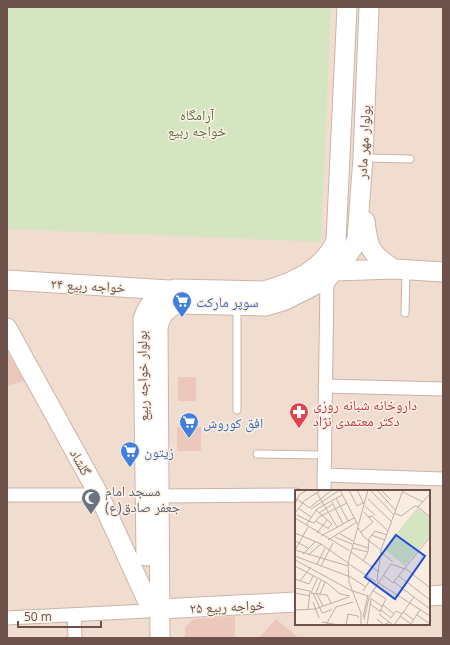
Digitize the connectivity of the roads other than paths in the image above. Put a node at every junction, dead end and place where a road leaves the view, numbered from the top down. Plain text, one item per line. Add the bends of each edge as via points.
1 (347, 11) edge
2 (368, 11) edge
3 (363, 158) junction
4 (410, 159) dead end
5 (361, 183) junction
6 (329, 270) junction
7 (400, 270) junction
8 (443, 272) edge
9 (7, 280) edge
10 (169, 290) junction
11 (237, 306) junction
12 (405, 313) dead end
13 (7, 328) edge
14 (325, 386) junction
15 (443, 389) edge
16 (236, 410) dead end
17 (257, 454) dead end
18 (324, 455) junction
19 (324, 475) junction
20 (443, 479) edge
21 (324, 490) edge
22 (7, 495) edge
23 (99, 495) junction
24 (295, 495) edge
25 (158, 496) junction
26 (443, 595) edge
27 (430, 596) edge
28 (295, 602) edge
29 (151, 606) junction
30 (74, 615) junction
31 (7, 618) edge
32 (75, 638) edge
33 (148, 638) edge
34 (160, 638) edge

1 - 2 street
1 - 6 street, بولوار مهر مادر via 336,241
2 - 3 street, بولوار مهر مادر
3 - 4 lane
3 - 5 street, بولوار مهر مادر
5 - 6 street, بولوار مهر مادر via 357,238 354,246
5 - 7 street via 369,248 380,260
6 - 7 street
6 - 10 street via 309,272 264,291
6 - 11 street, بولوار خواجه ربیع via 317,286 277,303 266,306
6 - 14 street
7 - 8 street
7 - 12 lane
9 - 10 street, خواجه ربیع ۲۴
10 - 29 street, بولوار خواجه ربیع via 158,296 149,306 141,326
11 - 16 lane
11 - 25 street, بولوار خواجه ربیع via 176,304 160,318
13 - 23 street, گلشاد
14 - 15 street
14 - 18 street
17 - 18 lane
18 - 19 street
19 - 20 street
19 - 21 street
22 - 23 street
23 - 29 street, گلشاد
24 - 25 street
25 - 29 street, بولوار خواجه ربیع
26 - 27 street
28 - 29 street, خواجه ربیع ۲۵
29 - 30 street
29 - 33 street, بولوار خواجه ربیع
29 - 34 street, بولوار خواجه ربیع
30 - 31 street
30 - 32 street

